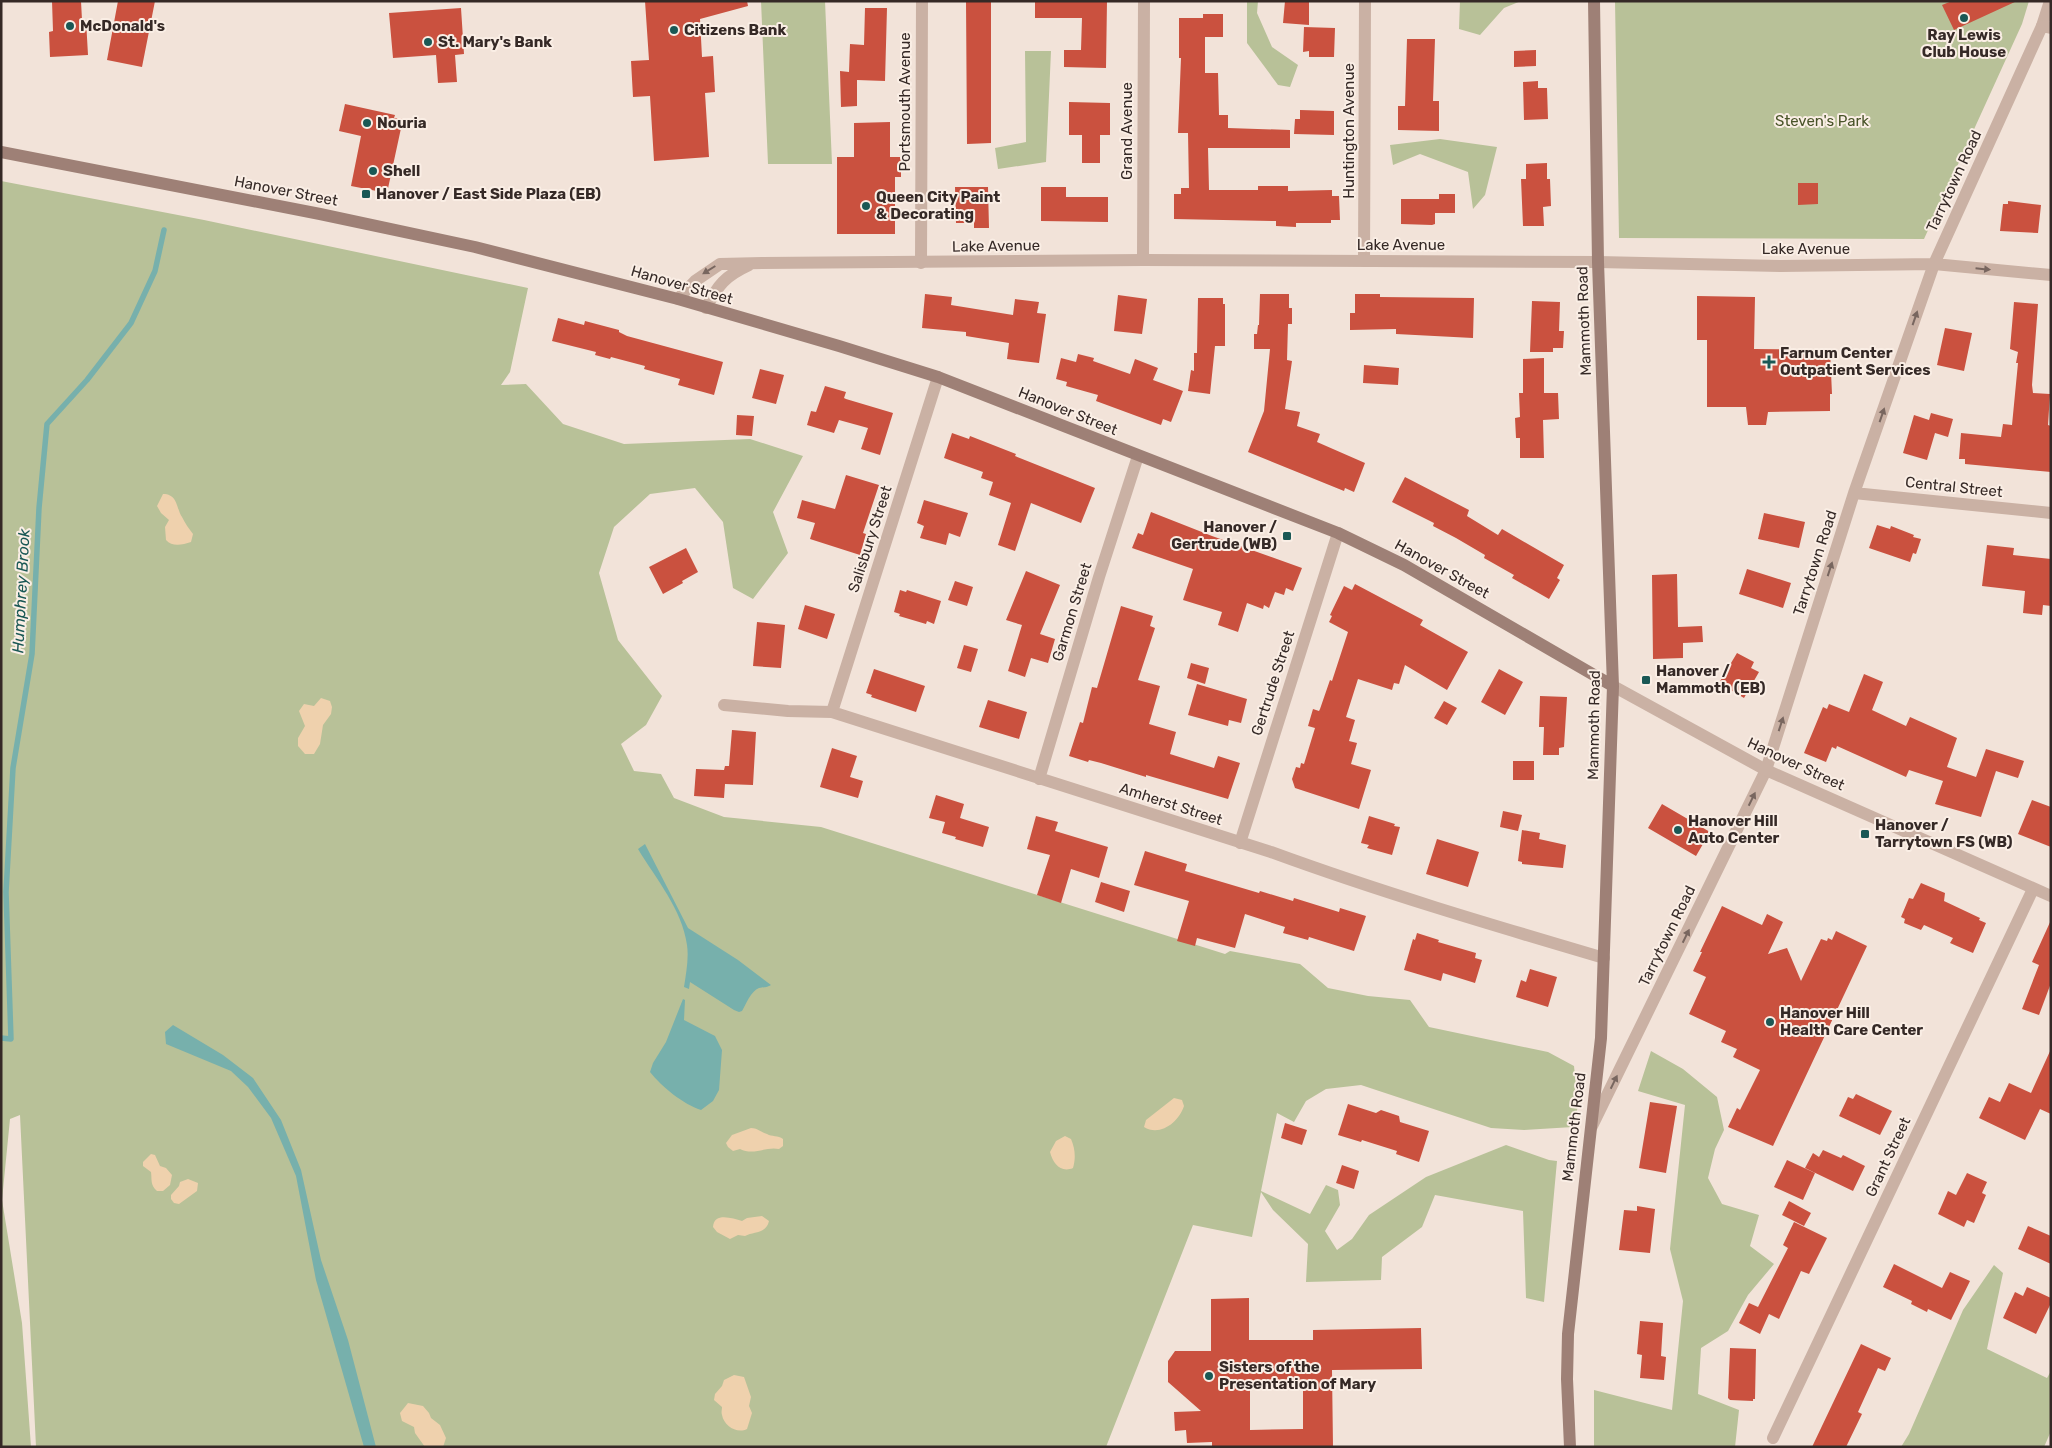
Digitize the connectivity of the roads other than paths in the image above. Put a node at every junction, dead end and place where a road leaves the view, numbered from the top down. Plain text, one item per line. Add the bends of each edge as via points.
1 (922, 1) edge
2 (1144, 1) edge
3 (1365, 1) edge
4 (1594, 1) edge
5 (2050, 1) edge
6 (2046, 27) edge
7 (1, 152) edge
8 (1143, 260) junction
9 (1364, 261) junction
10 (1598, 262) junction
11 (921, 263) junction
12 (750, 264) junction
13 (1934, 264) junction
14 (2051, 276) edge
15 (678, 299) junction
16 (706, 308) junction
17 (938, 377) junction
18 (1138, 456) junction
19 (1854, 493) junction
20 (2051, 513) edge
21 (1338, 533) junction
22 (1613, 686) junction
23 (724, 705) dead end
24 (832, 712) junction
25 (1766, 770) junction
26 (1039, 779) junction
27 (1240, 843) junction
28 (2033, 889) junction
29 (2051, 896) edge
30 (1604, 958) junction
31 (1592, 1126) junction
32 (1772, 1438) dead end
33 (1570, 1447) edge

1 - 11 street, Portsmouth Avenue
2 - 8 street, Grand Avenue
3 - 9 street, Huntington Avenue
4 - 10 main road, Mammoth Road
5 - 6 street, Tarrytown Road
6 - 13 street, Tarrytown Road
7 - 15 main road, Hanover Street via 408,232
8 - 9 street, Lake Avenue
8 - 11 street, Lake Avenue
9 - 10 street, Lake Avenue
10 - 13 street, Lake Avenue via 1781,266
10 - 22 main road, Mammoth Road
11 - 12 street, Lake Avenue
12 -> 15 street, Lake Avenue via 720,264 695,281
12 - 16 street, Lake Avenue via 721,283
13 -> 14 street, Lake Avenue
19 -> 13 street, Tarrytown Road
15 - 16 main road, Hanover Street
16 - 17 main road, Hanover Street
17 - 18 main road, Hanover Street
17 - 24 street, Salisbury Street
18 - 21 main road, Hanover Street
18 - 26 street, Garmon Street
19 - 20 street, Central Street
25 -> 19 street, Tarrytown Road
21 - 22 main road, Hanover Street via 1413,570
21 - 27 street, Gertrude Street
22 - 25 street, Hanover Street
22 - 30 main road, Mammoth Road
23 - 24 street, Amherst Street
24 - 26 street, Amherst Street
25 - 28 street, Hanover Street
31 -> 25 street, Tarrytown Road
26 - 27 street, Amherst Street
27 - 30 street, Amherst Street via 1456,915
28 - 29 street, Hanover Street
28 - 32 street, Grant Street
30 - 31 main road, Mammoth Road via 1601,1038
31 - 33 main road, Mammoth Road via 1586,1156 1568,1334

